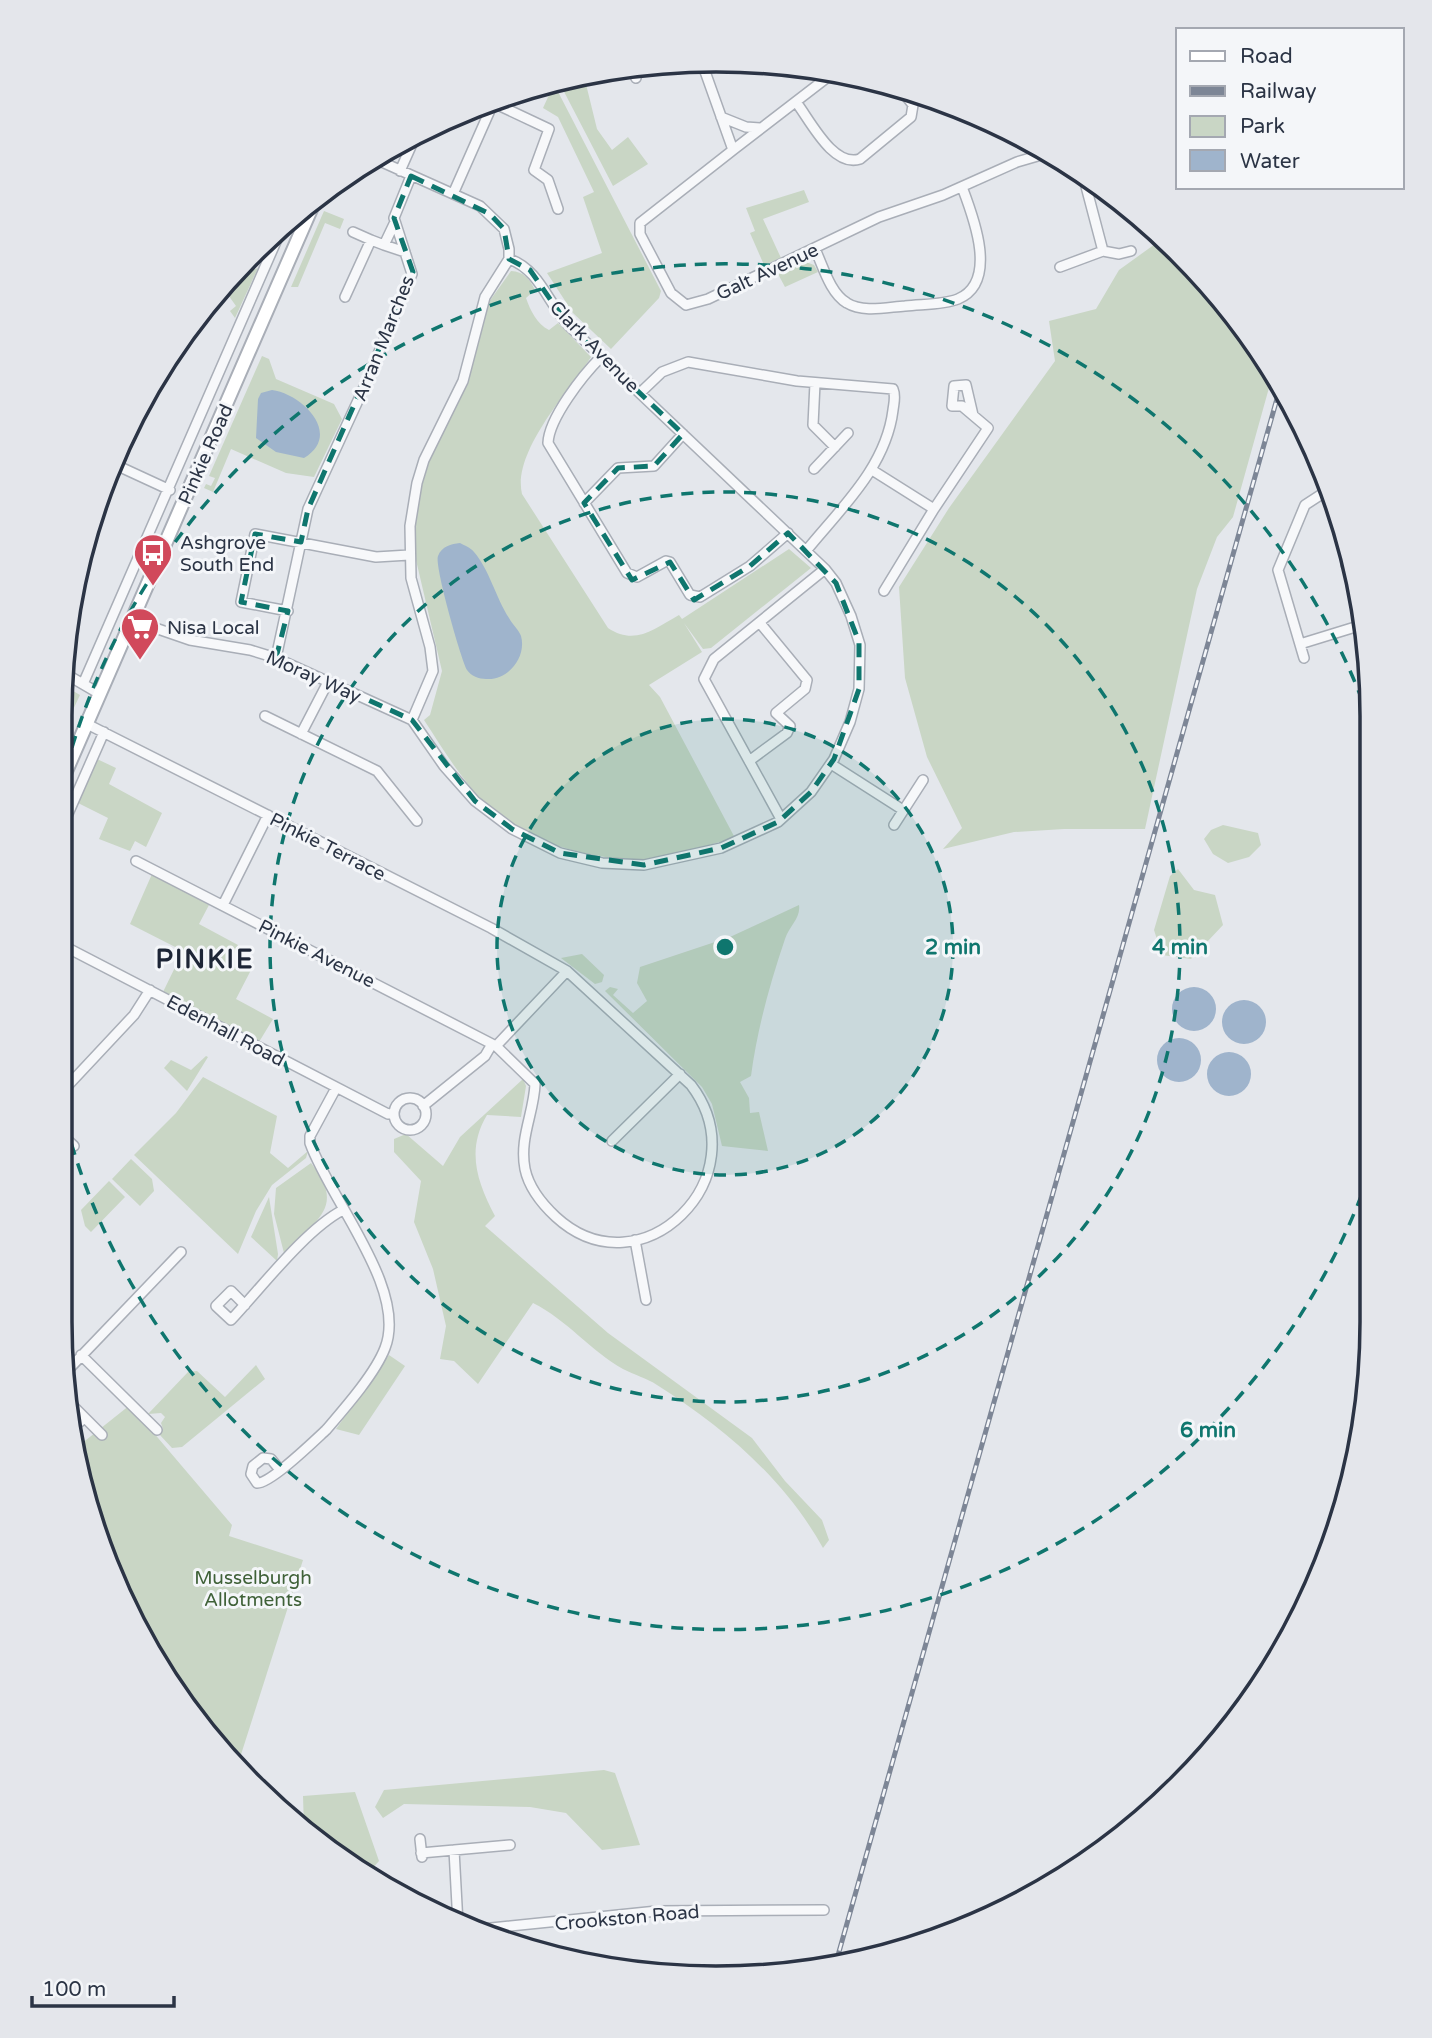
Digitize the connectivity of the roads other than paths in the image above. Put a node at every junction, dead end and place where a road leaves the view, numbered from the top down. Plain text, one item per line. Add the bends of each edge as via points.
1 (705, 72) edge
2 (823, 81) edge
3 (796, 102) junction
4 (911, 102) edge
5 (504, 108) edge
6 (488, 114) edge
7 (721, 117) junction
8 (760, 128) junction
9 (410, 150) edge
10 (733, 150) junction
11 (1035, 157) edge
12 (385, 164) edge
13 (400, 171) junction
14 (411, 176) junction
15 (962, 187) junction
16 (1087, 189) edge
17 (453, 194) junction
18 (558, 209) dead end
19 (306, 220) edge
20 (394, 224) junction
21 (354, 232) dead end
22 (371, 240) junction
23 (384, 245) junction
24 (273, 248) edge
25 (815, 249) junction
26 (1103, 250) junction
27 (1131, 251) dead end
28 (405, 252) junction
29 (509, 259) junction
30 (1060, 267) dead end
31 (345, 297) dead end
32 (244, 314) junction
33 (263, 322) junction
34 (601, 357) junction
35 (816, 383) junction
36 (640, 393) junction
37 (973, 415) dead end
38 (848, 433) dead end
39 (683, 434) junction
40 (835, 447) junction
41 (122, 468) edge
42 (814, 469) dead end
43 (872, 470) junction
44 (170, 490) junction
45 (1321, 495) edge
46 (583, 503) junction
47 (934, 509) junction
48 (788, 533) junction
49 (301, 542) junction
50 (806, 551) junction
51 (409, 555) junction
52 (825, 569) junction
53 (884, 591) dead end
54 (288, 611) junction
55 (132, 621) junction
56 (760, 623) junction
57 (1354, 627) edge
58 (1300, 644) junction
59 (1304, 657) dead end
60 (276, 658) junction
61 (73, 678) edge
62 (328, 682) junction
63 (83, 684) junction
64 (100, 694) junction
65 (265, 716) dead end
66 (412, 720) junction
67 (87, 724) junction
68 (104, 732) junction
69 (301, 734) junction
70 (72, 758) edge
71 (749, 761) junction
72 (831, 764) junction
73 (923, 780) dead end
74 (72, 805) edge
75 (903, 810) junction
76 (268, 815) junction
77 (781, 819) junction
78 (417, 821) dead end
79 (894, 825) dead end
80 (136, 861) dead end
81 (223, 905) junction
82 (72, 950) edge
83 (567, 971) junction
84 (150, 990) junction
85 (494, 1045) junction
86 (680, 1074) junction
87 (72, 1083) edge
88 (335, 1087) junction
89 (423, 1106) junction
90 (394, 1113) junction
91 (612, 1141) dead end
92 (343, 1210) junction
93 (635, 1240) junction
94 (181, 1252) dead end
95 (646, 1300) dead end
96 (245, 1305) dead end
97 (82, 1355) junction
98 (73, 1365) edge
99 (78, 1411) edge
100 (85, 1418) junction
101 (80, 1422) edge
102 (156, 1425) dead end
103 (102, 1435) dead end
104 (280, 1470) dead end
105 (420, 1839) dead end
106 (510, 1845) dead end
107 (454, 1850) junction
108 (824, 1910) dead end
109 (457, 1912) edge
110 (497, 1927) edge

1 - 7 street
2 - 3 street
3 - 4 street via 837,155 852,161 913,114
3 - 8 street
5 - 18 street via 549,129 534,170 548,180
6 - 17 street
7 - 8 street
7 - 10 street
8 - 10 street
9 - 13 street
10 - 25 street, Galt Avenue via 640,223 640,234 677,301 694,305
11 - 15 street, Galt Avenue
12 - 13 street
13 - 14 street
14 - 17 street
14 - 20 street
15 - 25 street, Galt Avenue via 879,217
15 - 25 street via 976,228 980,264 976,284 961,298 855,307 837,294
16 - 26 street
17 - 29 street via 480,206 499,222 508,239
19 - 33 main road, Pinkie Road
20 - 23 street
20 - 28 street, Arran Marches
21 - 22 street, Arran Marches
22 - 23 street, Arran Marches
22 - 31 street
23 - 28 street, Arran Marches
24 - 32 street, Pinkie Road
26 - 27 street
26 - 30 street
28 - 49 street, Arran Marches via 412,274 307,509
29 - 34 street, Clark Avenue via 530,270 563,319
29 - 51 street via 485,297 463,381 424,460 413,505
32 - 33 street
32 - 44 street, Pinkie Road
33 - 55 main road, Pinkie Road
34 - 36 street, Clark Avenue
34 - 46 street via 579,382 549,434 550,451
35 - 36 street via 688,362 662,372
35 - 40 street via 813,425
35 - 43 street via 893,389 892,422
36 - 39 street, Clark Avenue
37 - 47 street via 988,428 987,433
38 - 40 street
39 - 46 street via 654,466 618,468
39 - 48 street, Clark Avenue
40 - 42 street
41 - 44 street
43 - 47 street
43 - 50 street
44 - 63 street, Pinkie Road
45 - 58 street via 1305,505 1279,563
46 - 48 street via 631,576 670,562 694,597 732,578
47 - 53 street
48 - 50 street, Clark Avenue
49 - 51 street via 376,558
49 - 54 street, Arran Marches
49 - 54 street via 255,534 241,602
50 - 52 street, Clark Avenue
51 - 66 street via 433,671
52 - 56 street
52 - 72 street, Clark Avenue via 836,583 860,645 859,689
54 - 60 street, Arran Marches
55 - 60 street, Moray Way via 190,640
55 - 64 main road, Pinkie Road
56 - 71 street via 714,659 704,679
56 - 71 street via 807,680 805,689 776,713 790,726 787,733
57 - 58 street
58 - 59 street
60 - 62 street, Moray Way
61 - 63 street
62 - 66 street, Moray Way
62 - 69 street
63 - 64 street
64 - 67 main road, Pinkie Road
65 - 69 street
66 - 77 street, Clark Avenue via 475,801 532,840 579,858 644,865 681,858 752,836
67 - 68 street, Pinkie Terrace
67 - 70 main road, Pinkie Road
68 - 74 street
68 - 76 street, Pinkie Terrace
69 - 78 street via 377,771
71 - 77 street
72 - 75 street
72 - 77 street, Clark Avenue via 811,792
73 - 75 street
75 - 79 street
76 - 81 street
76 - 83 street, Pinkie Terrace
80 - 81 street, Pinkie Avenue
81 - 85 street, Pinkie Avenue
82 - 84 street, Edenhall Road
83 - 85 street
83 - 86 street, Pinkie Terrace
84 - 87 street via 134,1015
84 - 88 street, Edenhall Road
85 - 89 street
85 - 93 street, Pinkie Avenue via 535,1084 524,1157 538,1197 560,1221 590,1237
86 - 91 street
86 - 93 street, Pinkie Terrace via 708,1115 714,1147 711,1167 684,1213 657,1233
88 - 90 street, Edenhall Road
88 - 92 street via 310,1143
89 - 90 street via 406,1099
89 - 90 street, Edenhall Road via 424,1120 414,1130 400,1127
92 - 96 street via 325,1220
92 - 104 street via 387,1297 389,1335 381,1356 333,1421
93 - 95 street
94 - 97 street
97 - 98 street
97 - 102 street
99 - 100 street
100 - 101 street
100 - 103 street
105 - 107 street via 422,1856
106 - 107 street
107 - 109 street
108 - 110 street, Crookston Road via 657,1911

